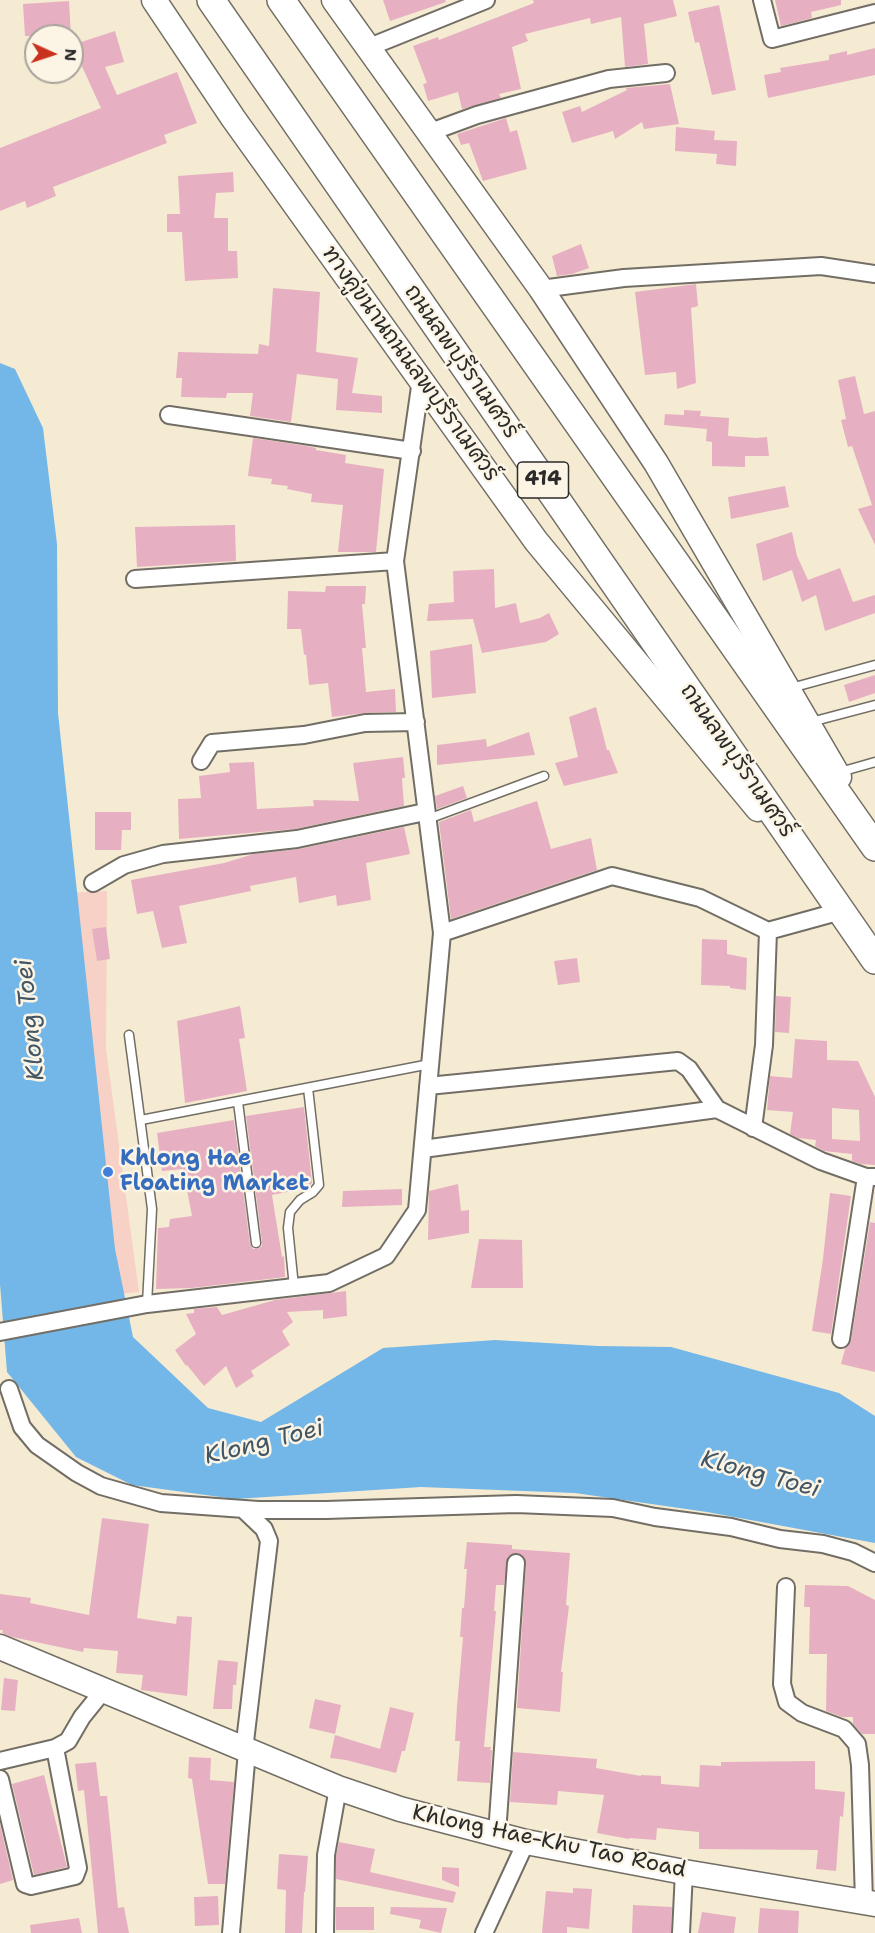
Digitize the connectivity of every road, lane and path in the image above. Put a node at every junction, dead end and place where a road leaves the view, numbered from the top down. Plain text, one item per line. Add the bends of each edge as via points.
1 (154, 0) edge
2 (211, 0) edge
3 (280, 0) edge
4 (486, 0) edge
5 (762, 0) edge
6 (336, 1) edge
7 (875, 13) edge
8 (367, 48) junction
9 (666, 73) dead end
10 (428, 133) junction
11 (875, 274) edge
12 (541, 289) junction
13 (421, 380) junction
14 (169, 415) dead end
15 (412, 451) junction
16 (395, 561) junction
17 (135, 579) dead end
18 (875, 665) edge
19 (788, 688) junction
20 (875, 705) edge
21 (416, 722) junction
22 (808, 723) junction
23 (201, 761) dead end
24 (875, 762) edge
25 (837, 773) junction
26 (544, 776) dead end
27 (427, 815) junction
28 (875, 838) edge
29 (875, 847) edge
30 (93, 883) dead end
31 (841, 911) junction
32 (768, 931) junction
33 (442, 933) junction
34 (875, 960) edge
35 (129, 1035) dead end
36 (430, 1064) junction
37 (428, 1086) junction
38 (308, 1088) junction
39 (238, 1102) junction
40 (717, 1109) junction
41 (141, 1120) junction
42 (753, 1128) junction
43 (423, 1149) junction
44 (871, 1177) edge
45 (256, 1243) dead end
46 (294, 1287) junction
47 (140, 1306) junction
48 (0, 1332) edge
49 (841, 1339) dead end
50 (9, 1389) dead end
51 (243, 1509) junction
52 (516, 1563) dead end
53 (875, 1563) edge
54 (786, 1587) dead end
55 (0, 1647) edge
56 (103, 1690) junction
57 (55, 1748) junction
58 (245, 1750) junction
59 (0, 1761) edge
60 (0, 1779) edge
61 (338, 1788) junction
62 (497, 1834) junction
63 (526, 1842) junction
64 (684, 1872) junction
65 (870, 1903) edge
66 (231, 1933) edge
67 (325, 1933) edge
68 (484, 1933) edge
69 (681, 1933) edge

1 - 13 main road, ทางคู่ขนานถนนลพบุรีราเมศวร์ / 414 via 233,118
2 - 31 main road, ถนนลพบุรีราเมศวร์ / 414
3 - 29 main road, 414
4 - 8 street
5 - 7 street via 772,39
6 - 8 main road
8 - 10 main road
9 - 10 street via 609,79 477,115
10 - 12 main road
11 - 12 street via 821,266 624,278
12 - 19 main road via 656,463
13 - 15 street
13 - 31 main road, ทางคู่ขนานถนนลพบุรีราเมศวร์ / 414 via 536,541
14 - 15 street
15 - 16 street
16 - 17 street
16 - 21 street
18 - 19 lane
19 - 22 main road
20 - 22 lane
21 - 23 street via 365,723 304,735 212,743
21 - 27 street
22 - 25 main road
24 - 25 lane
25 - 28 main road
26 - 27 lane
27 - 30 street via 297,839 163,854 124,865
27 - 33 street
31 - 32 street
31 - 34 main road, ถนนลพบุรีราเมศวร์ / 414
32 - 33 street via 700,897 612,876
32 - 42 street via 762,1068
33 - 36 street
35 - 41 lane
36 - 37 street
36 - 38 lane
37 - 40 street via 678,1061 689,1069
37 - 43 street
38 - 39 lane
38 - 46 lane via 319,1185 290,1212
39 - 41 lane
39 - 45 lane
40 - 42 street
40 - 43 street
41 - 47 lane via 152,1209
42 - 44 street via 821,1161
43 - 46 street via 417,1210 386,1256 328,1283
44 - 49 street
46 - 47 street
47 - 48 street
50 - 51 street via 18,1420 37,1445 89,1480 161,1503
51 - 53 street via 516,1504 614,1508 823,1544
51 - 58 street via 264,1529 269,1541
52 - 62 street
54 - 65 street via 782,1684 788,1702 802,1713 844,1729 856,1744
55 - 56 main road, Khlong Hae-Khu Tao Road
56 - 57 street via 68,1741
56 - 58 main road, Khlong Hae-Khu Tao Road
57 - 59 street
57 - 60 street via 78,1868 75,1876 31,1886 23,1882
58 - 61 main road, Khlong Hae-Khu Tao Road
58 - 66 street
61 - 62 main road, Khlong Hae-Khu Tao Road via 399,1809
61 - 67 street via 326,1856
62 - 63 main road, Khlong Hae-Khu Tao Road
63 - 64 main road, Khlong Hae-Khu Tao Road
63 - 68 street
64 - 65 main road, Khlong Hae-Khu Tao Road
64 - 69 street

